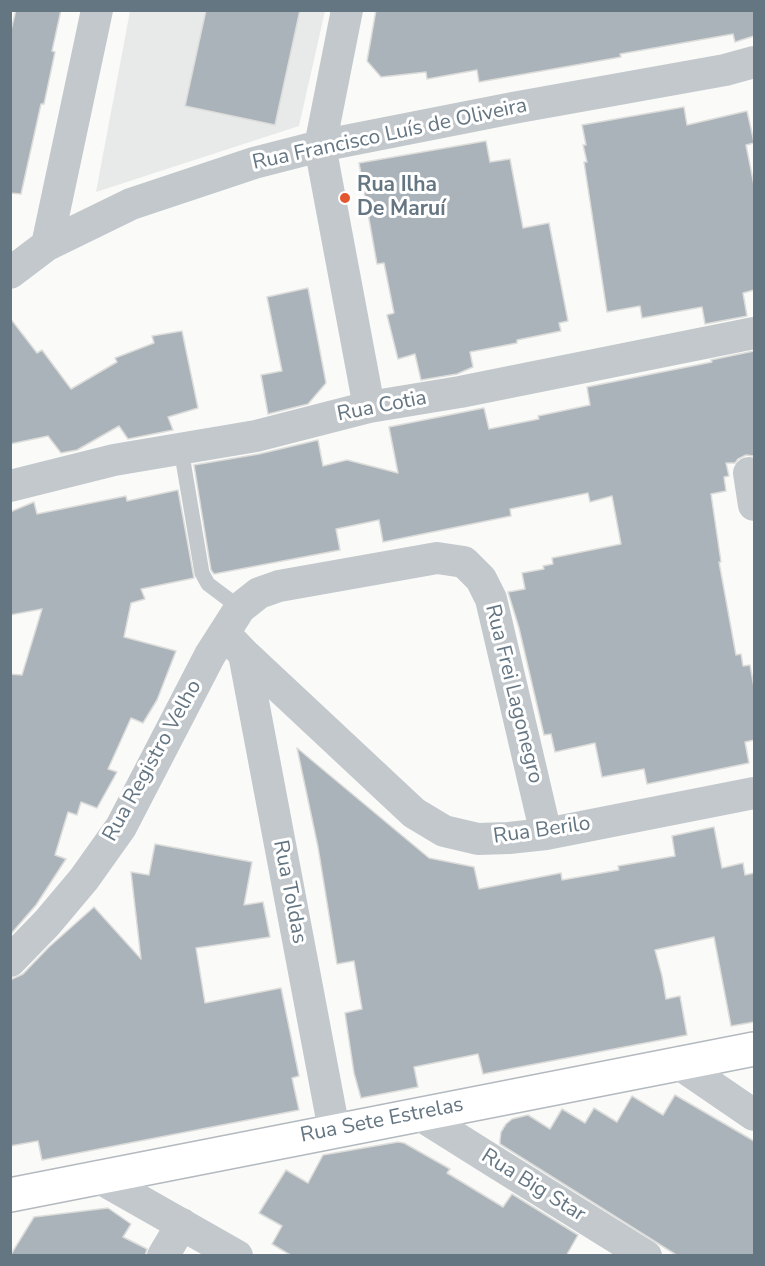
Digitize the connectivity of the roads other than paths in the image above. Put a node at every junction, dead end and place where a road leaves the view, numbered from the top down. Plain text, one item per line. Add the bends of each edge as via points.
1 (97, 10) edge
2 (347, 10) edge
3 (754, 62) edge
4 (320, 146) junction
5 (47, 245) junction
6 (10, 273) edge
7 (754, 333) edge
8 (369, 407) junction
9 (181, 449) junction
10 (749, 473) dead end
11 (10, 486) edge
12 (754, 505) edge
13 (236, 632) junction
14 (754, 793) edge
15 (546, 834) junction
16 (10, 961) edge
17 (754, 1049) edge
18 (678, 1063) junction
19 (420, 1114) junction
20 (754, 1115) edge
21 (334, 1130) junction
22 (98, 1177) junction
23 (10, 1194) edge
24 (182, 1224) junction
25 (163, 1256) edge
26 (237, 1256) edge
27 (646, 1256) edge

1 - 5 street
2 - 4 street
3 - 4 street, Rua Francisco Luís de Oliveira
4 - 5 street, Rua Francisco Luís de Oliveira via 131,204
4 - 8 street
5 - 6 street, Rua Francisco Luís de Oliveira
7 - 8 street, Rua Cotia
8 - 9 street, Rua Cotia via 256,436
9 - 11 street, Rua Cotia via 114,460
9 - 13 lane via 202,573
10 - 12 street
13 - 15 street, Rua Berilo via 414,813 444,831 478,839
13 - 15 street, Rua Frei Lagonegro via 259,593 279,586 437,558 464,562 481,579 491,599
13 - 16 street, Rua Registro Velho via 210,655 121,827 84,879
13 - 21 street, Rua Toldas
14 - 15 street, Rua Berilo
17 - 18 street, Rua Sete Estrelas
18 - 19 street, Rua Sete Estrelas
18 - 20 street
19 - 21 street, Rua Sete Estrelas
19 - 27 street, Rua Big Star
21 - 22 street, Rua Sete Estrelas
22 - 23 street, Rua Sete Estrelas
22 - 24 street
24 - 25 street
24 - 26 street

